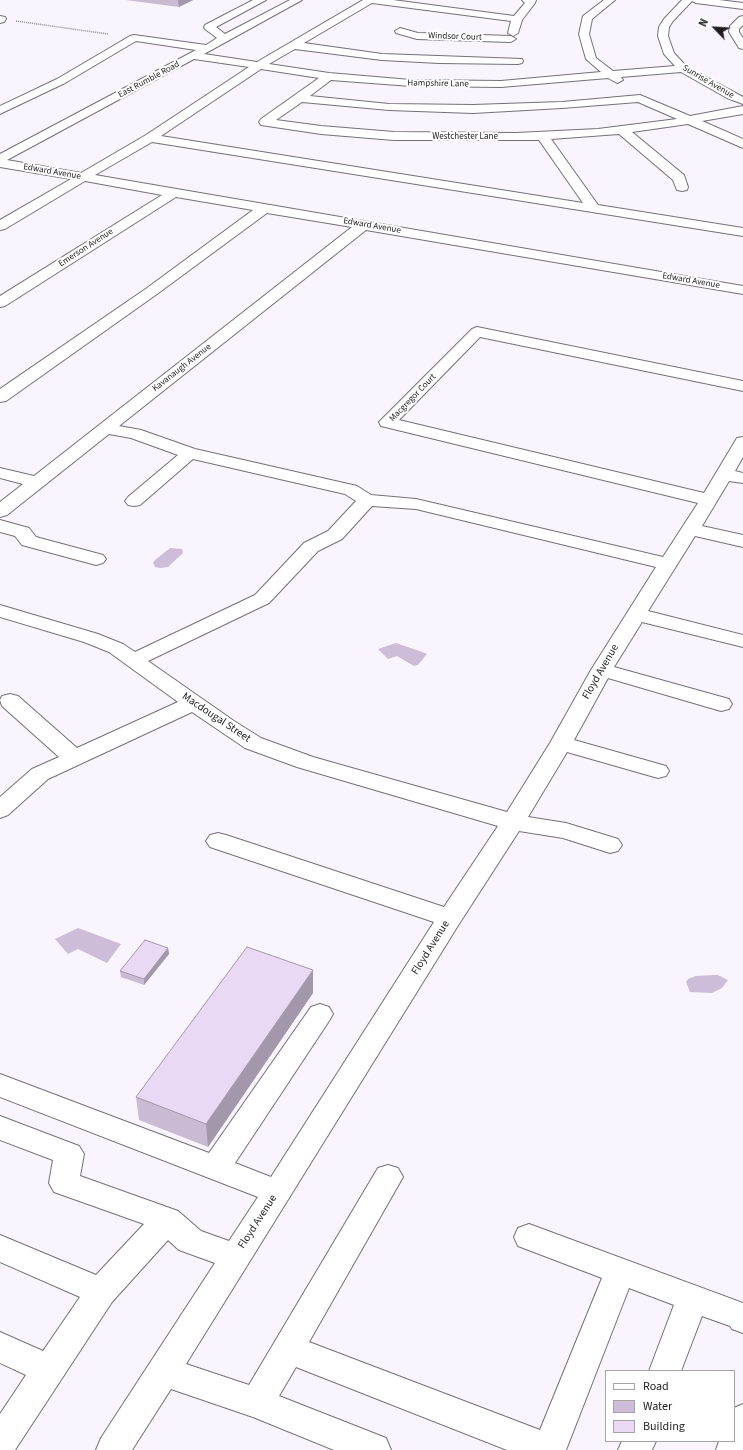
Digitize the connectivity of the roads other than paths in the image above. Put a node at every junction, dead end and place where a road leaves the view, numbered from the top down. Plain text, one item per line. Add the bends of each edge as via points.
1 (260, 0) edge
2 (297, 0) edge
3 (370, 0) edge
4 (527, 0) edge
5 (610, 0) edge
6 (687, 0) edge
7 (696, 0) edge
8 (743, 6) edge
9 (517, 19) junction
10 (743, 20) edge
11 (400, 32) dead end
12 (185, 36) dead end
13 (225, 39) junction
14 (511, 39) junction
15 (174, 43) junction
16 (292, 45) junction
17 (743, 46) edge
18 (208, 48) junction
19 (194, 56) junction
20 (258, 66) junction
21 (522, 67) junction
22 (683, 69) junction
23 (329, 76) junction
24 (612, 76) junction
25 (533, 82) junction
26 (737, 84) dead end
27 (714, 87) junction
28 (300, 98) junction
29 (640, 98) junction
30 (743, 101) edge
31 (0, 110) edge
32 (743, 110) edge
33 (691, 121) junction
34 (622, 130) junction
35 (543, 136) junction
36 (150, 138) junction
37 (459, 138) junction
38 (743, 144) edge
39 (465, 149) dead end
40 (0, 159) edge
41 (0, 163) edge
42 (83, 177) junction
43 (682, 187) dead end
44 (173, 192) junction
45 (265, 208) junction
46 (594, 209) junction
47 (363, 225) junction
48 (0, 226) edge
49 (742, 230) edge
50 (743, 290) edge
51 (0, 303) edge
52 (743, 386) edge
53 (0, 397) edge
54 (105, 428) junction
55 (743, 442) edge
56 (190, 453) junction
57 (0, 473) edge
58 (733, 476) edge
59 (37, 482) junction
60 (366, 500) junction
61 (709, 500) junction
62 (134, 501) dead end
63 (0, 511) edge
64 (0, 526) edge
65 (690, 529) junction
66 (743, 541) edge
67 (96, 559) dead end
68 (667, 564) junction
69 (0, 611) edge
70 (636, 614) junction
71 (742, 641) dead end
72 (134, 660) junction
73 (602, 670) junction
74 (10, 701) dead end
75 (193, 703) junction
76 (722, 704) dead end
77 (561, 743) junction
78 (74, 758) junction
79 (658, 771) dead end
80 (0, 810) edge
81 (512, 822) junction
82 (218, 841) dead end
83 (610, 845) dead end
84 (450, 918) junction
85 (320, 1014) dead end
86 (0, 1085) edge
87 (0, 1128) edge
88 (215, 1168) junction
89 (388, 1177) dead end
90 (278, 1192) junction
91 (167, 1220) junction
92 (528, 1237) dead end
93 (0, 1248) edge
94 (236, 1257) junction
95 (620, 1271) junction
96 (101, 1292) junction
97 (693, 1298) junction
98 (743, 1319) edge
99 (0, 1347) edge
100 (288, 1349) junction
101 (50, 1370) junction
102 (665, 1370) edge
103 (163, 1371) junction
104 (257, 1403) junction
105 (743, 1420) edge
106 (0, 1443) edge
107 (113, 1450) edge
108 (374, 1450) edge
109 (549, 1450) edge
110 (733, 1450) edge

1 - 13 street via 210,27
2 - 13 street, East Rumble Road
3 - 9 street
3 - 16 street
4 - 9 street via 532,1
5 - 24 street via 587,18 584,34 591,59
6 - 22 street, Sunrise Avenue via 664,27 669,54
7 - 8 street
9 - 14 street
10 - 17 street via 734,28 734,32
11 - 14 street, Windsor Court via 417,36
12 - 15 street
13 - 18 street, East Rumble Road
14 - 21 street
15 - 18 street
15 - 31 street via 134,38 60,81
16 - 20 street
16 - 21 street via 374,56
18 - 19 street, East Rumble Road
19 - 20 street, Hampshire Lane
19 - 40 street, East Rumble Road
20 - 23 street, Hampshire Lane
20 - 36 street
21 - 25 street
22 - 24 street, Hampshire Lane
22 - 27 street, Sunrise Avenue
23 - 25 street, Hampshire Lane via 465,85
23 - 28 street, Westchester Lane
24 - 25 street, Hampshire Lane
24 - 29 street
26 - 27 street
27 - 30 street, Sunrise Avenue
28 - 29 street via 388,107 473,109
28 - 37 street, Westchester Lane via 265,122 367,134
29 - 33 street
32 - 33 street, Westchester Lane
33 - 34 street, Westchester Lane
33 - 38 street
34 - 35 street, Westchester Lane
34 - 43 street via 679,178
35 - 37 street, Westchester Lane
35 - 46 street
36 - 42 street
36 - 46 street
37 - 39 street
41 - 42 street, Edward Avenue
42 - 44 street, Edward Avenue
42 - 48 street
44 - 45 street, Edward Avenue
44 - 51 street, Emerson Avenue
45 - 47 street, Edward Avenue
45 - 53 street
46 - 49 street
47 - 50 street, Edward Avenue
47 - 54 street, Kavanaugh Avenue
52 - 61 street, Macgregor Court via 477,332 387,422
54 - 56 street via 135,434
54 - 59 street, Kavanaugh Avenue
55 - 58 street, Floyd Avenue
56 - 60 street via 351,490
56 - 62 street
57 - 59 street
58 - 61 street, Floyd Avenue
59 - 63 street, Kavanaugh Avenue
60 - 68 street via 416,504
60 - 72 street via 335,536 311,546 262,599
61 - 65 street, Floyd Avenue
64 - 67 street via 22,532 29,542
65 - 66 street
65 - 68 street, Floyd Avenue
68 - 70 street, Floyd Avenue
69 - 72 street, Macdougal Street via 91,638 116,648
70 - 71 street
70 - 73 street, Floyd Avenue
72 - 75 street, Macdougal Street
73 - 76 street
73 - 77 street, Floyd Avenue
74 - 78 street
75 - 78 street
75 - 81 street, Macdougal Street via 253,743 305,762
77 - 79 street
77 - 81 street, Floyd Avenue
78 - 80 street via 40,774
81 - 83 street, Macdougal Street via 566,831
81 - 84 street, Floyd Avenue
82 - 84 street
84 - 90 street, Floyd Avenue
85 - 88 street
86 - 88 street
87 - 91 street via 69,1154 64,1183
88 - 90 street
89 - 100 street
90 - 94 street, Floyd Avenue
91 - 94 street via 190,1241
91 - 96 street
92 - 95 street
93 - 96 street
94 - 103 street, Floyd Avenue
95 - 97 street
95 - 109 street
96 - 101 street
97 - 98 street
97 - 102 street
99 - 101 street
100 - 104 street
100 - 109 street
101 - 106 street
103 - 104 street
103 - 107 street, Floyd Avenue
104 - 108 street
105 - 110 street

